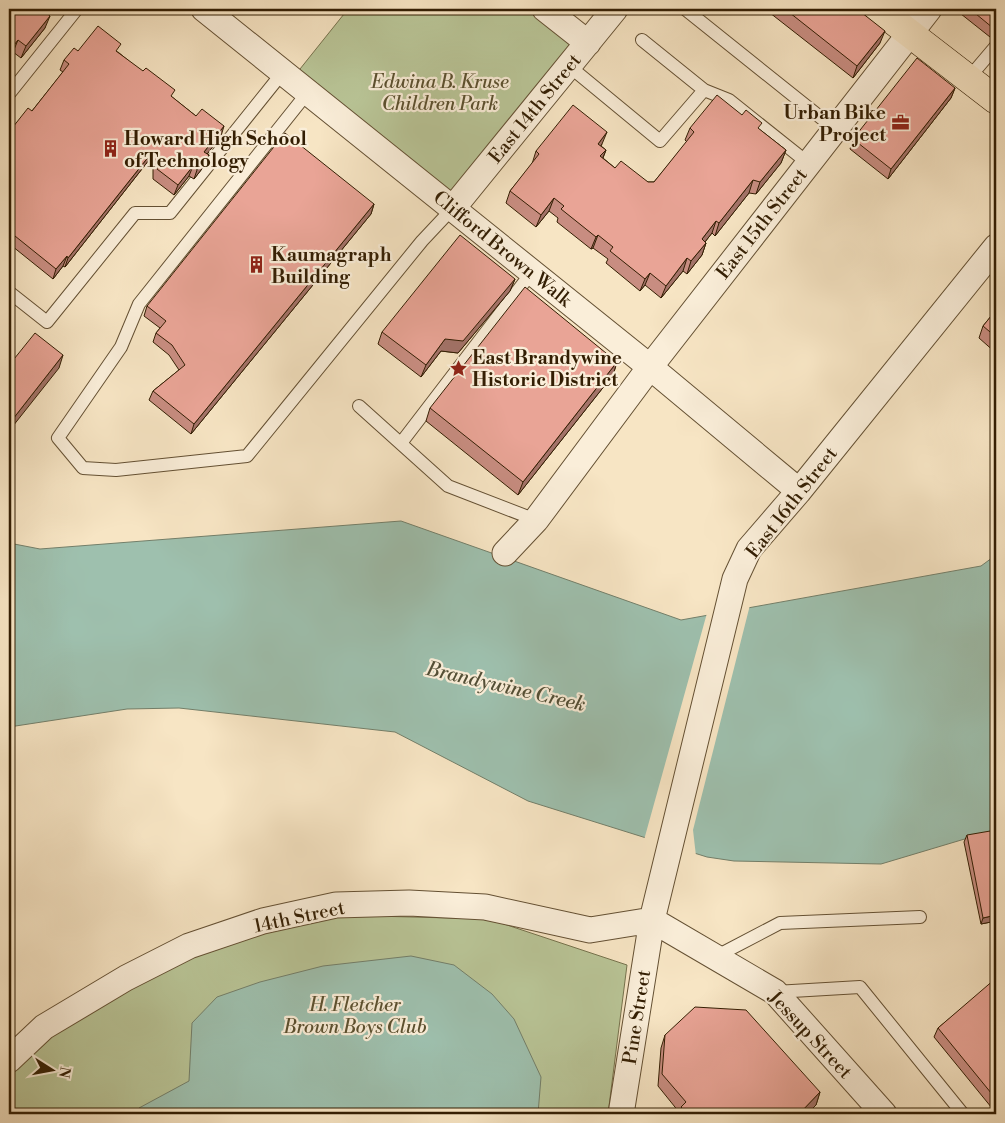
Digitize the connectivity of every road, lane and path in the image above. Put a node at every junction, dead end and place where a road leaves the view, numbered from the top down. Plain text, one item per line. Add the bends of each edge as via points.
1 (77, 9) edge
2 (204, 9) edge
3 (545, 9) edge
4 (615, 9) edge
5 (685, 9) edge
6 (878, 9) edge
7 (929, 9) edge
8 (909, 33) junction
9 (642, 40) dead end
10 (588, 42) junction
11 (996, 46) edge
12 (569, 66) junction
13 (283, 72) junction
14 (968, 79) junction
15 (704, 90) junction
16 (308, 92) junction
17 (9, 94) edge
18 (996, 100) edge
19 (835, 128) junction
20 (808, 163) junction
21 (453, 208) junction
22 (996, 247) edge
23 (532, 272) junction
24 (9, 292) edge
25 (650, 367) junction
26 (359, 406) dead end
27 (401, 443) junction
28 (799, 491) junction
29 (536, 520) junction
30 (504, 553) dead end
31 (920, 917) dead end
32 (652, 920) junction
33 (715, 957) junction
34 (775, 992) junction
35 (9, 1060) edge
36 (621, 1114) edge
37 (884, 1114) edge
38 (963, 1114) edge

1 - 17 lane
2 - 13 street, Clifford Brown Walk
3 - 10 street
4 - 10 street, East 14th Street
5 - 19 lane
6 - 8 main road
7 - 8 street, East 15th Street
8 - 14 main road
8 - 19 street, East 15th Street
9 - 15 lane
10 - 12 street, East 14th Street
11 - 14 lane
12 - 15 lane via 660,141
12 - 21 street, East 14th Street
13 - 16 street, Clifford Brown Walk
13 - 24 lane via 170,213 135,213 47,322
14 - 18 main road
15 - 20 lane via 729,100
16 - 21 street, Clifford Brown Walk
16 - 21 lane via 139,304 121,347 58,438 83,468 116,470 247,456 422,241
19 - 20 street, East 15th Street
20 - 25 street, East 15th Street
21 - 23 street, Clifford Brown Walk
22 - 28 street, East 16th Street
23 - 25 street, Clifford Brown Walk
23 - 27 lane
25 - 28 street, Clifford Brown Walk
25 - 29 street, East 15th Street
26 - 27 lane
27 - 29 lane via 448,486
28 - 32 street, East 16th Street via 750,549 735,579
29 - 30 street, East 15th Street
31 - 33 lane via 780,924
32 - 33 street, Jessup Street
32 - 35 street, 14th Street via 590,930 485,907 409,903 336,905 263,921 189,946 126,978 44,1027
32 - 36 street, Pine Street
33 - 34 street, Jessup Street
34 - 37 street, Jessup Street
34 - 38 lane via 860,987

